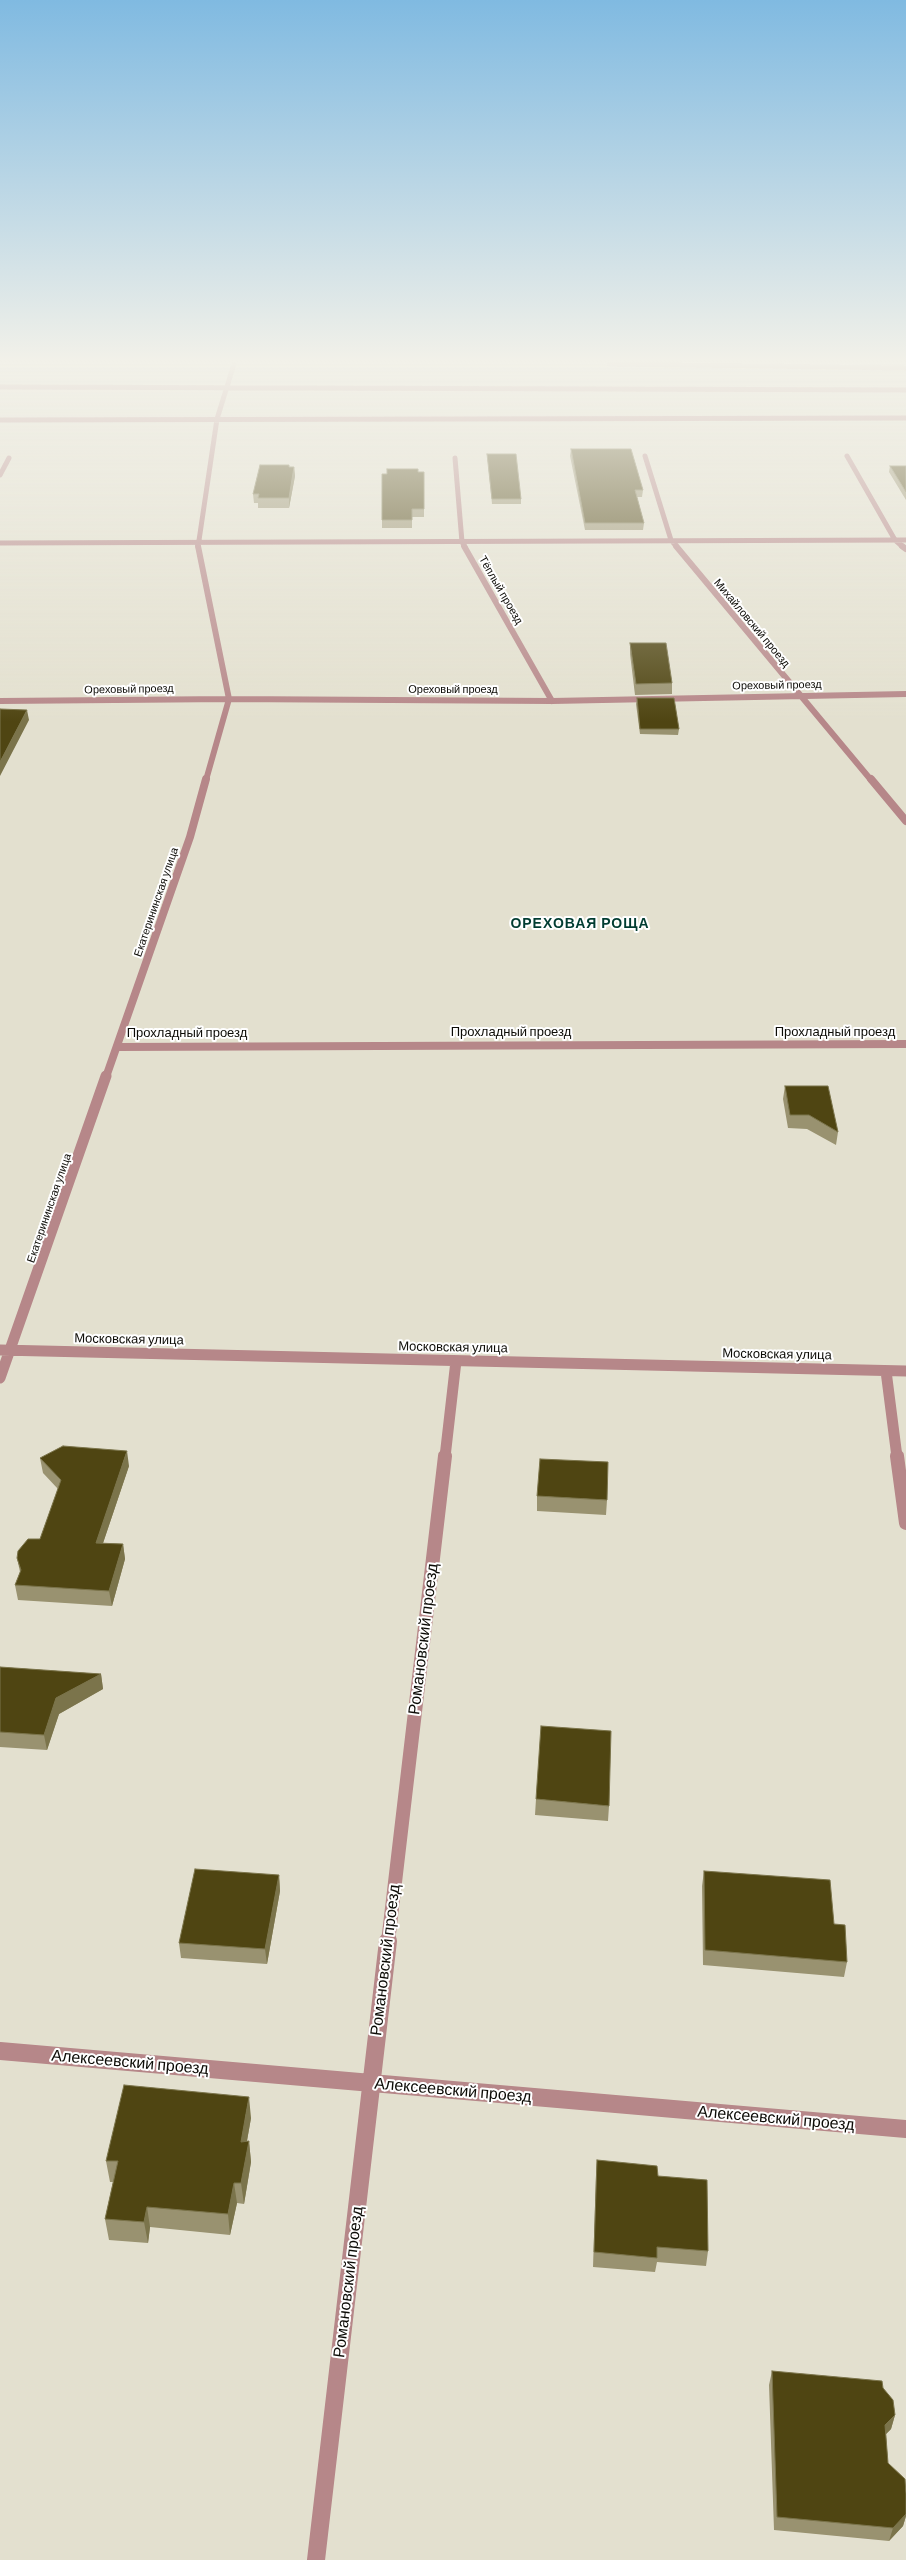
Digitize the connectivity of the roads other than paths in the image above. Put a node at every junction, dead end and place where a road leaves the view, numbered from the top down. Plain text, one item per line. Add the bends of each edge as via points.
1 (207, 483) edge
2 (458, 483) edge
3 (654, 483) edge
4 (863, 483) edge
5 (671, 540) junction
6 (895, 540) junction
7 (906, 540) edge
8 (462, 542) junction
9 (0, 543) edge
10 (197, 543) junction
11 (906, 549) edge
12 (906, 694) edge
13 (799, 695) junction
14 (228, 699) junction
15 (0, 701) edge
16 (552, 701) junction
17 (906, 821) edge
18 (906, 1044) edge
19 (117, 1046) junction
20 (5, 1350) edge
21 (456, 1361) junction
22 (886, 1371) junction
23 (906, 1371) edge
24 (0, 1378) edge
25 (906, 1523) edge
26 (0, 2051) edge
27 (370, 2083) junction
28 (906, 2129) edge
29 (316, 2560) edge

1 - 10 street, Екатерининская улица
2 - 8 street, Тёплый проезд
3 - 5 street, Михайловский проезд
4 - 6 street
5 - 6 street
5 - 8 street
5 - 13 street, Михайловский проезд
6 - 7 street
6 - 11 street
8 - 10 street
8 - 16 street, Тёплый проезд
9 - 10 street
10 - 14 street, Екатерининская улица
12 - 13 street, Ореховый проезд
13 - 16 street, Ореховый проезд
13 - 17 street, Михайловский проезд
14 - 15 street, Ореховый проезд
14 - 16 street, Ореховый проезд
14 - 19 street, Екатерининская улица via 190,837
18 - 19 street, Прохладный проезд
19 - 20 street, Екатерининская улица
20 - 21 street, Московская улица
20 - 24 street, Екатерининская улица
21 - 22 street, Московская улица
21 - 27 street, Романовский проезд
22 - 23 street, Московская улица
22 - 25 street
26 - 27 street, Алексеевский проезд
27 - 28 street, Алексеевский проезд
27 - 29 street, Романовский проезд

